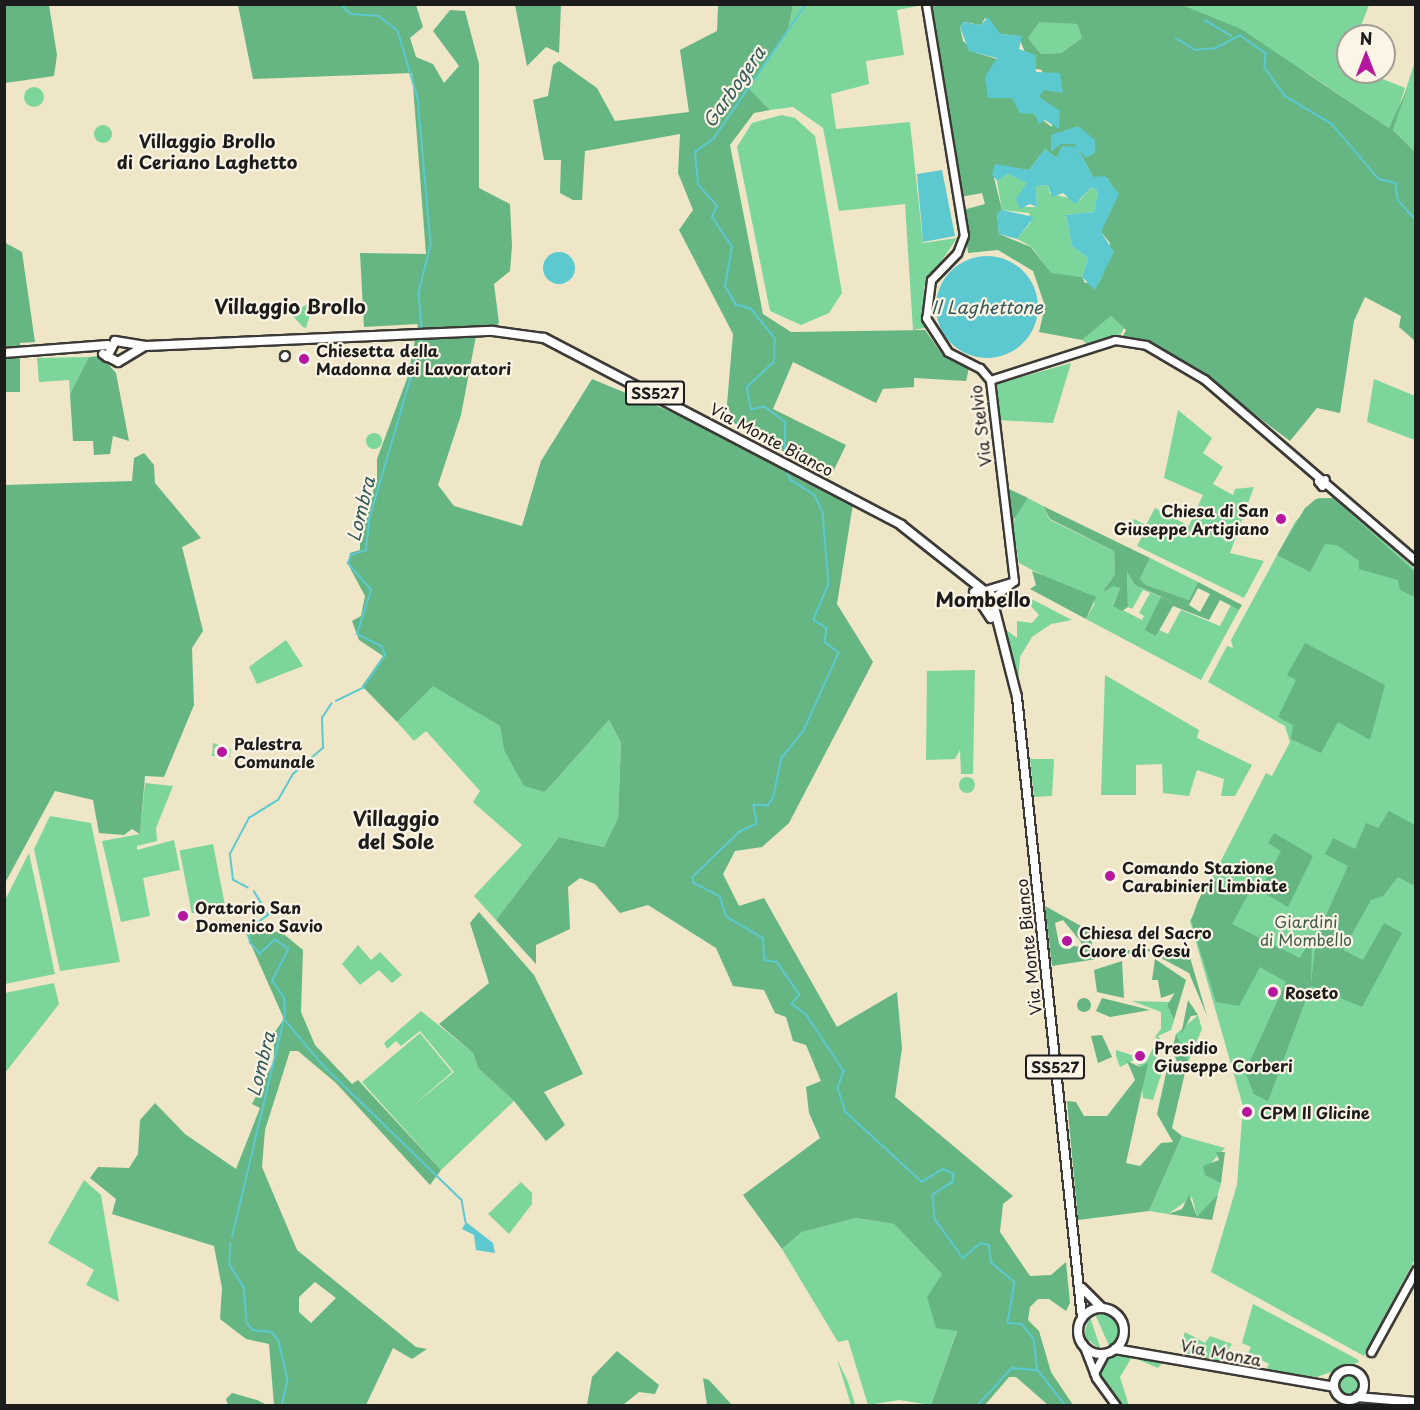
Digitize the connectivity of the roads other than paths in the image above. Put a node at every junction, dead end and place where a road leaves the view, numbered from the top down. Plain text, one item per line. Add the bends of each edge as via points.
1 (926, 4) edge
2 (123, 343) junction
3 (108, 345) junction
4 (146, 346) junction
5 (90, 349) junction
6 (4, 353) edge
7 (126, 356) junction
8 (107, 357) junction
9 (990, 380) junction
10 (932, 547) junction
11 (1416, 561) edge
12 (1010, 569) junction
13 (1014, 581) junction
14 (1003, 583) junction
15 (984, 590) junction
16 (975, 597) junction
17 (991, 600) junction
18 (980, 605) junction
19 (996, 626) junction
20 (1076, 1267) junction
21 (1416, 1270) edge
22 (1105, 1309) junction
23 (1082, 1318) junction
24 (1124, 1328) junction
25 (1083, 1344) junction
26 (1115, 1349) junction
27 (1148, 1352) junction
28 (1371, 1352) dead end
29 (1104, 1354) junction
30 (1095, 1375) junction
31 (1337, 1376) junction
32 (1289, 1380) junction
33 (1364, 1385) junction
34 (1334, 1387) junction
35 (1382, 1396) junction
36 (1356, 1397) junction
37 (1416, 1402) edge
38 (1116, 1406) edge

1 - 9 street, Via Stelvio via 964,235 957,253 931,280 926,318 948,352 980,368
2 - 3 main road, SS527
2 - 4 main road, SS527
2 - 7 main road
3 - 5 main road, SS527
3 - 8 main road
4 - 7 main road, SS527
4 - 10 main road, Via Monte Bianco / SS527 via 510,332 556,342 844,495
5 - 6 main road, SS527
5 - 8 main road, SS527
7 - 8 main road, SS527 via 118,362
9 - 11 street via 1115,340 1136,342 1204,379
9 - 12 street, Via Stelvio
10 - 15 main road, Via Monte Bianco
10 - 16 main road, Via Monte Bianco
12 - 13 street, Via Stelvio
12 - 14 street
13 - 14 street
13 - 17 street
14 - 15 street
15 - 16 main road
15 - 17 main road, Via Monte Bianco
16 - 18 main road, Via Monte Bianco
17 - 18 main road
17 - 19 main road, Via Monte Bianco
18 - 19 main road, Via Monte Bianco
19 - 20 main road, Via Monte Bianco / SS527 via 1018,703
20 - 22 main road, Via Monte Bianco / SS527 via 1086,1296
20 - 23 main road, Via Monte Bianco / SS527
21 - 28 street
22 - 23 main road
22 - 24 main road, SS527 via 1119,1316
23 - 25 main road, SS527
24 - 26 main road
24 - 27 main road, Via Monza / SS527 via 1128,1339
25 - 29 main road
25 - 30 street
26 - 27 main road, Via Monza / SS527
26 - 29 main road, SS527
27 - 32 main road, Via Monza / SS527
29 - 30 street
30 - 38 street
31 - 32 main road, Via Monza / SS527
31 - 33 main road via 1355,1371
31 - 34 main road
32 - 34 main road, Via Monza / SS527
33 - 35 main road
33 - 36 main road
34 - 36 main road via 1342,1398
35 - 36 main road
35 - 37 main road

